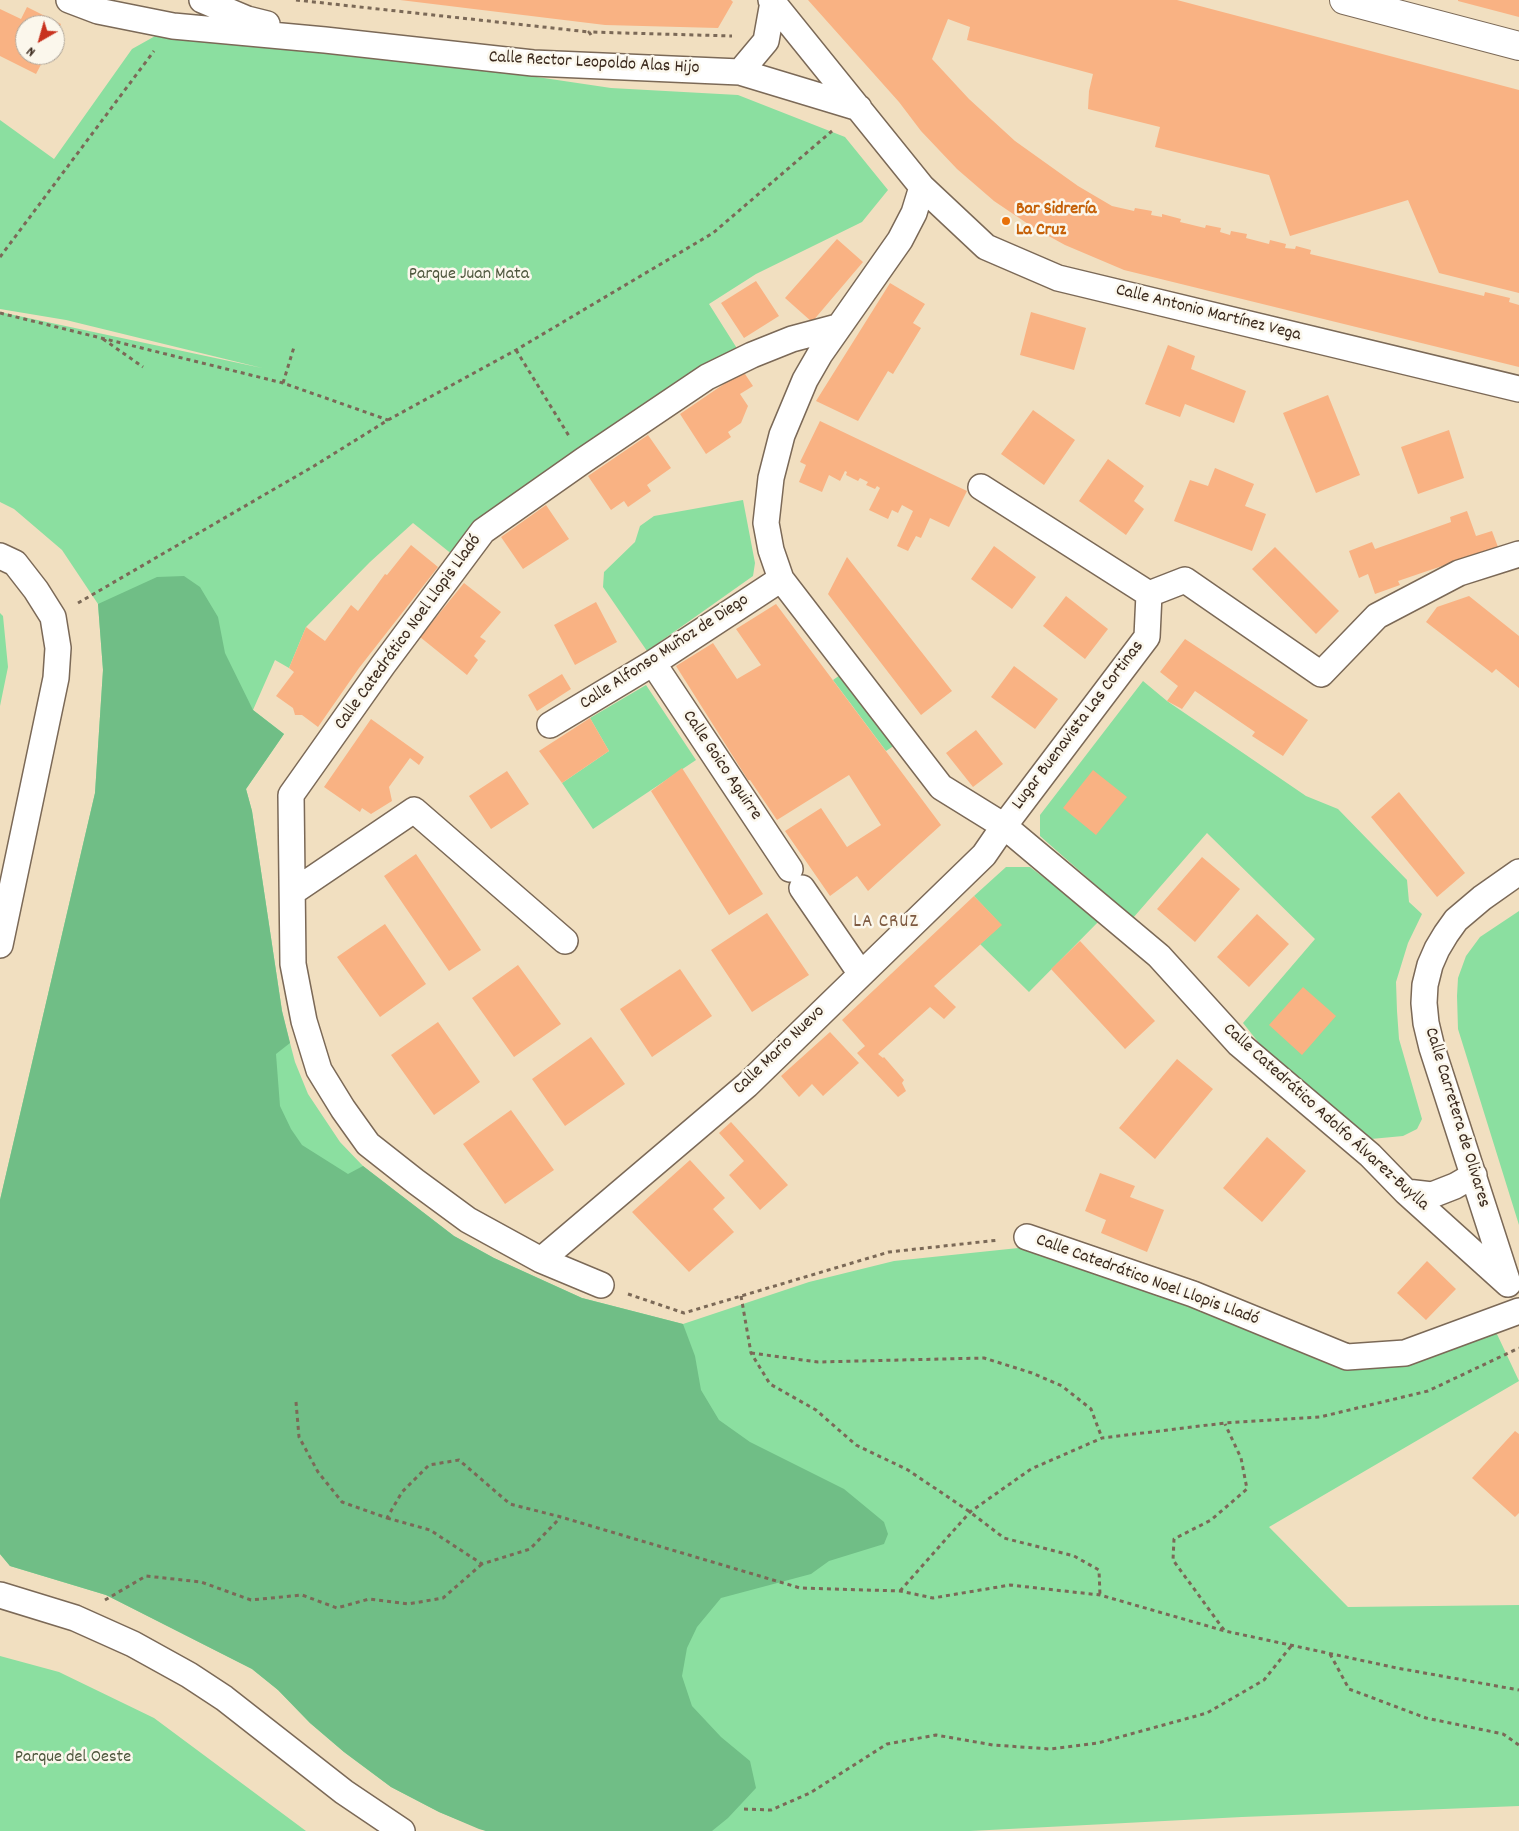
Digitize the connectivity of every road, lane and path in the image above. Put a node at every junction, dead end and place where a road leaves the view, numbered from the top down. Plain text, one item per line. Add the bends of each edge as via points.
1 (69, 0) edge
2 (202, 0) edge
3 (296, 0) edge
4 (1344, 0) edge
5 (772, 1) edge
6 (101, 6) edge
7 (172, 26) junction
8 (589, 32) dead end
9 (614, 32) dead end
10 (596, 33) dead end
11 (325, 40) junction
12 (1519, 46) edge
13 (740, 72) junction
14 (859, 108) junction
15 (922, 187) junction
16 (0, 257) edge
17 (0, 313) edge
18 (837, 327) junction
19 (100, 337) junction
20 (294, 347) dead end
21 (516, 350) junction
22 (143, 367) dead end
23 (283, 383) junction
24 (1519, 389) edge
25 (388, 420) junction
26 (584, 460) junction
27 (981, 487) dead end
28 (1519, 554) edge
29 (0, 556) edge
30 (781, 578) junction
31 (1149, 594) junction
32 (53, 617) junction
33 (653, 663) junction
34 (550, 726) dead end
35 (1004, 826) junction
36 (1519, 872) edge
37 (293, 892) junction
38 (565, 942) dead end
39 (0, 945) edge
40 (862, 974) junction
41 (1474, 1176) junction
42 (1406, 1192) junction
43 (1027, 1237) joint
44 (541, 1260) junction
45 (601, 1284) joint
46 (1508, 1284) junction
47 (741, 1296) junction
48 (1519, 1310) edge
49 (1519, 1348) edge
50 (751, 1353) junction
51 (296, 1402) dead end
52 (1225, 1423) junction
53 (1102, 1438) junction
54 (970, 1512) junction
55 (561, 1517) junction
56 (387, 1518) junction
57 (482, 1564) junction
58 (900, 1592) junction
59 (1100, 1594) junction
60 (0, 1595) edge
61 (75, 1618) junction
62 (1225, 1631) junction
63 (1292, 1645) junction
64 (1329, 1653) junction
65 (1519, 1690) edge
66 (1519, 1745) edge
67 (744, 1809) dead end
68 (402, 1831) edge

1 - 6 street, Calle Rector Leopoldo Alas Hijo
2 - 11 street, Calle Rector Leopoldo Alas Hijo via 247,19
3 - 8 path
4 - 12 highway
5 - 13 street via 766,41
5 - 14 street
6 - 7 street, Calle Rector Leopoldo Alas Hijo
7 - 11 street, Calle Rector Leopoldo Alas Hijo
7 - 16 path
9 - 10 path
11 - 13 street, Calle Rector Leopoldo Alas Hijo via 533,63
13 - 14 street, Calle Rector Leopoldo Alas Hijo
14 - 15 street
14 - 21 path via 713,233
15 - 18 street, Calle Catedrático Adolfo Álvarez-Buylla via 914,213 900,240
15 - 24 street, Calle Antonio Martínez Vega via 986,247 1058,278
17 - 19 path
18 - 26 street, Calle Catedrático Noel Llopis Lladó via 792,339 707,377
18 - 30 street, Calle Catedrático Adolfo Álvarez-Buylla via 792,408 771,478 766,523
19 - 22 path
19 - 23 path
20 - 23 path
21 - 25 path
21 - 26 path
23 - 25 path
25 - 32 path
26 - 37 street, Calle Catedrático Noel Llopis Lladó via 483,531 291,796
27 - 31 street
28 - 31 street via 1459,573 1376,616 1322,674 1184,580
29 - 32 street via 15,563
30 - 33 street, Calle Alfonso Muñoz de Diego
30 - 35 street, Calle Catedrático Adolfo Álvarez-Buylla via 941,787
31 - 35 street, Lugar Buenavista Las Cortinas via 1147,637
32 - 39 street via 58,648 56,678
33 - 34 street, Calle Alfonso Muñoz de Diego
33 - 40 street, Calle Goico Aguirre
35 - 40 street, Calle Mario Nuevo via 984,856
35 - 42 street, Calle Catedrático Adolfo Álvarez-Buylla via 1159,956 1239,1044 1370,1155
36 - 41 street, Calle Carretera de Olivares via 1456,920 1437,949 1425,985 1426,1023
37 - 38 street via 414,810
37 - 44 street, Calle Catedrático Noel Llopis Lladó via 292,964 304,1022 319,1070 343,1109 368,1144 415,1181 468,1220
40 - 44 street, Calle Mario Nuevo via 747,1085
41 - 42 street via 1432,1195
41 - 46 street, Calle Carretera de Olivares
42 - 46 street, Calle Catedrático Adolfo Álvarez-Buylla
43 - 47 path, Calle Catedrático Noel Llopis Lladó via 889,1252
43 - 48 street, Calle Catedrático Noel Llopis Lladó via 1193,1294 1347,1357 1404,1353
44 - 45 street, Calle Catedrático Noel Llopis Lladó
45 - 47 path, Calle Catedrático Noel Llopis Lladó via 684,1314
46 - 48 street, Calle Carretera de Olivares
47 - 50 path
49 - 52 path via 1428,1391 1320,1417
50 - 53 path via 818,1362 984,1358 1062,1386 1091,1409
50 - 54 path via 770,1384 816,1410 856,1445 908,1470
51 - 56 path via 299,1437 342,1502
52 - 53 path
52 - 62 path via 1240,1458 1247,1488 1211,1520 1174,1539 1173,1560
53 - 54 path via 1031,1469
54 - 58 path
54 - 59 path via 1004,1538 1074,1556 1099,1570
55 - 56 path via 510,1504 460,1460 429,1465 402,1492
55 - 57 path via 530,1549
55 - 58 path via 800,1588
56 - 57 path via 430,1530
57 - 61 path via 443,1598 408,1604 369,1599 337,1608 302,1595 251,1600 201,1582 146,1576
58 - 59 path via 933,1598 1010,1585
59 - 62 path
60 - 61 street
61 - 68 street via 133,1644 189,1675 224,1698 344,1792
62 - 63 path
63 - 64 path
63 - 67 path via 1264,1680 1207,1714 1098,1744 1050,1749 993,1745 936,1735 887,1744 810,1793 771,1810
64 - 65 path
64 - 66 path via 1349,1689 1426,1718 1502,1734

